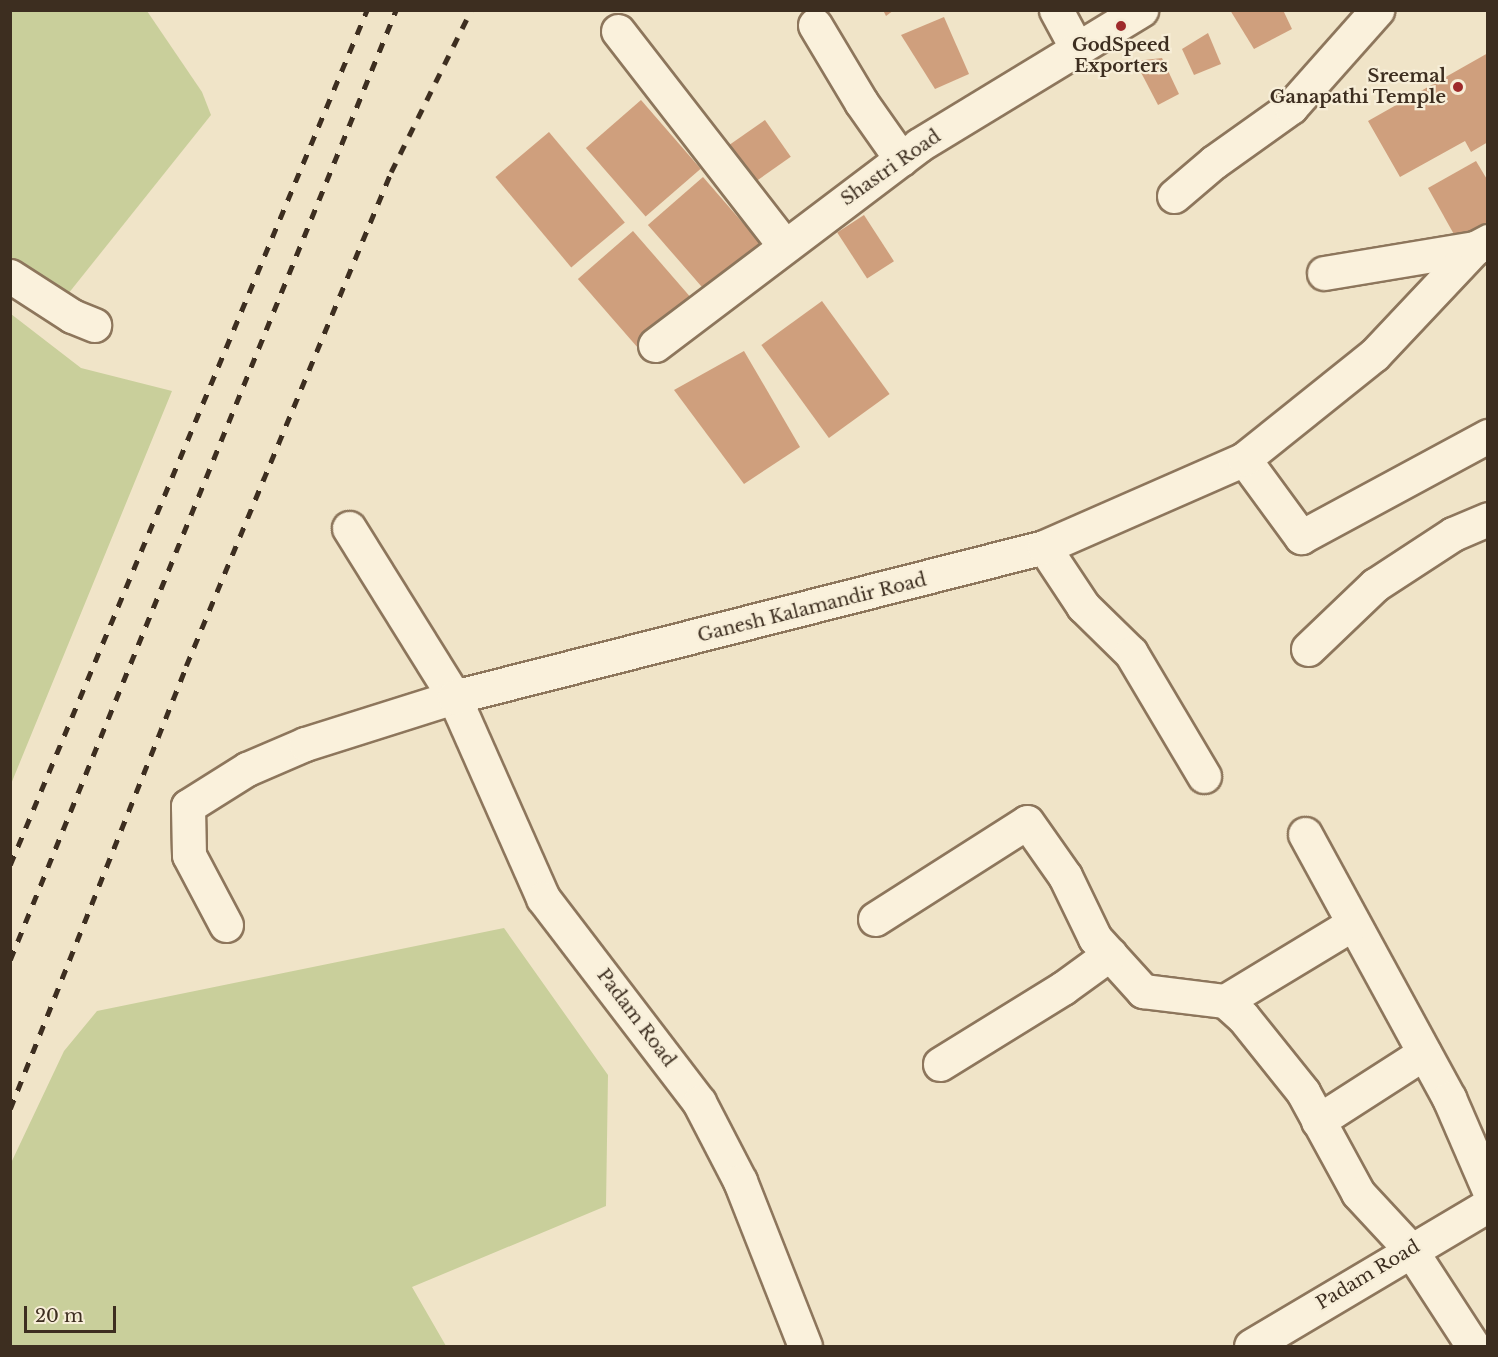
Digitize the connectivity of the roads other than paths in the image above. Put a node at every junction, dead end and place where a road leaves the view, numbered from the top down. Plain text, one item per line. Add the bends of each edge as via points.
1 (1056, 10) edge
2 (1141, 10) edge
3 (1381, 18) edge
4 (815, 25) dead end
5 (618, 31) dead end
6 (1077, 49) junction
7 (901, 159) junction
8 (1174, 196) dead end
9 (1481, 244) edge
10 (784, 245) junction
11 (1324, 273) dead end
12 (10, 276) edge
13 (94, 325) dead end
14 (655, 345) dead end
15 (1488, 436) edge
16 (1244, 459) junction
17 (1488, 519) edge
18 (349, 528) dead end
19 (1044, 547) junction
20 (1308, 649) dead end
21 (454, 697) junction
22 (1204, 776) dead end
23 (1305, 834) dead end
24 (875, 919) dead end
25 (1352, 924) junction
26 (226, 925) dead end
27 (1110, 954) junction
28 (1224, 1001) junction
29 (1424, 1053) junction
30 (940, 1064) dead end
31 (1318, 1120) junction
32 (1488, 1188) edge
33 (1488, 1205) edge
34 (1410, 1249) junction
35 (805, 1347) edge
36 (1251, 1347) edge
37 (1473, 1347) edge

1 - 6 street
2 - 6 street, Shastri Road
3 - 8 street via 1291,106
4 - 7 street
5 - 10 street
6 - 7 street, Shastri Road
7 - 10 street, Shastri Road
9 - 11 street
9 - 16 street, Ganesh Kalamandir Road via 1374,355
10 - 14 street, Shastri Road
12 - 13 street via 72,316
15 - 16 street via 1301,537
16 - 19 street, Ganesh Kalamandir Road
17 - 20 street via 1453,534 1375,585
18 - 21 street, Padam Road
19 - 21 street, Ganesh Kalamandir Road
19 - 22 street via 1083,606 1131,653
21 - 26 street, Ganesh Kalamandir Road via 305,744 247,769 188,806 189,855
21 - 35 street, Padam Road via 543,898 699,1102 740,1181
23 - 25 street
24 - 27 street via 1027,822 1065,876 1095,938
25 - 28 street
25 - 29 street
27 - 28 street via 1143,991
27 - 30 street via 1063,988
28 - 31 street via 1243,1017 1303,1092
29 - 31 street
29 - 32 street via 1449,1098
31 - 34 street via 1358,1193
33 - 34 street, Padam Road
34 - 36 street, Padam Road
34 - 37 street

